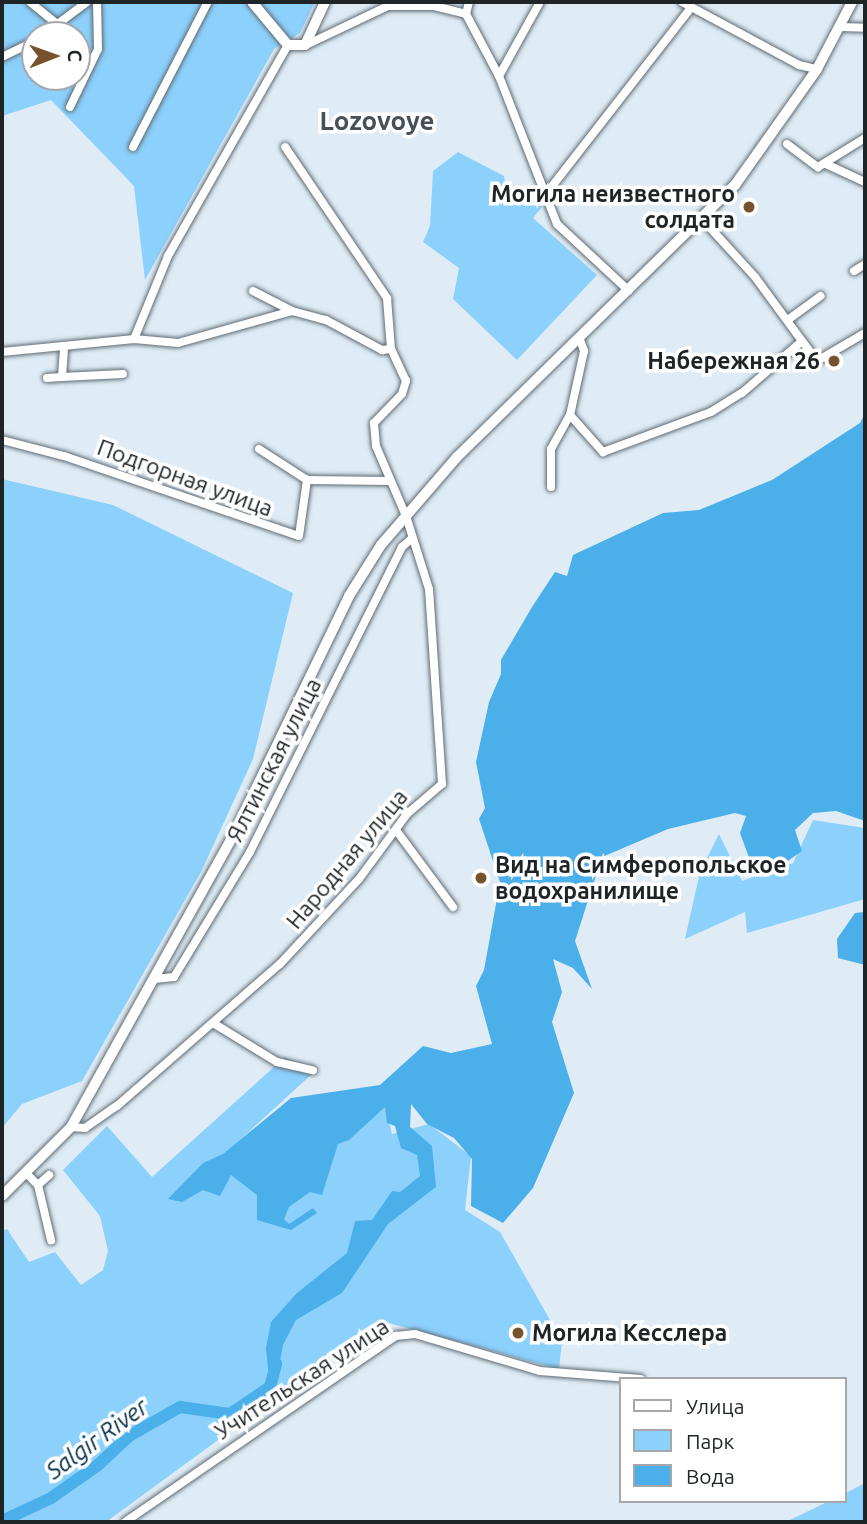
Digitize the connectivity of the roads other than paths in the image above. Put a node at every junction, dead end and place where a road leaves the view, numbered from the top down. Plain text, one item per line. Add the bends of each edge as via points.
1 (30, 2) edge
2 (87, 2) edge
3 (97, 2) edge
4 (208, 2) edge
5 (252, 2) edge
6 (326, 2) edge
7 (469, 2) edge
8 (540, 2) edge
9 (682, 2) edge
10 (852, 2) edge
11 (691, 8) junction
12 (467, 14) junction
13 (53, 21) edge
14 (61, 21) edge
15 (841, 27) junction
16 (865, 27) edge
17 (288, 45) junction
18 (305, 45) junction
19 (21, 48) edge
20 (2, 57) edge
21 (817, 69) junction
22 (499, 76) junction
23 (70, 107) dead end
24 (865, 138) edge
25 (787, 144) dead end
26 (133, 147) dead end
27 (285, 147) dead end
28 (826, 164) junction
29 (865, 182) edge
30 (545, 194) junction
31 (703, 220) junction
32 (865, 264) edge
33 (854, 271) dead end
34 (253, 291) dead end
35 (629, 291) junction
36 (821, 296) dead end
37 (292, 311) junction
38 (789, 319) junction
39 (865, 333) edge
40 (579, 337) junction
41 (134, 339) junction
42 (802, 341) junction
43 (64, 348) junction
44 (391, 349) junction
45 (2, 352) edge
46 (123, 374) dead end
47 (62, 377) junction
48 (47, 378) dead end
49 (570, 415) junction
50 (2, 440) edge
51 (260, 449) dead end
52 (307, 480) junction
53 (390, 481) junction
54 (551, 487) dead end
55 (406, 516) junction
56 (411, 540) junction
57 (396, 830) junction
58 (453, 907) dead end
59 (153, 979) junction
60 (213, 1023) junction
61 (313, 1070) dead end
62 (71, 1127) junction
63 (27, 1174) junction
64 (49, 1175) dead end
65 (38, 1185) junction
66 (2, 1196) edge
67 (51, 1240) dead end
68 (618, 1377) edge
69 (125, 1522) edge

1 - 13 street
2 - 14 street
3 - 23 street via 98,49
4 - 26 street
5 - 17 main road
6 - 18 main road
7 - 12 street
8 - 22 street
9 - 11 street
10 - 15 main road
11 - 21 street via 799,65
11 - 30 street
12 - 18 street via 435,6 388,6
12 - 22 street
15 - 16 street
15 - 21 main road
17 - 18 main road
17 - 41 street via 168,256
19 - 20 street
21 - 31 main road via 735,185
22 - 30 street
24 - 28 street
25 - 28 street via 818,167
27 - 44 street via 387,298
28 - 29 street
30 - 35 street via 558,224
31 - 35 main road
31 - 38 street
32 - 33 street
34 - 37 street
35 - 40 main road
36 - 38 street
37 - 41 street via 178,343
37 - 44 street via 326,320 382,350
38 - 42 street
39 - 42 street via 817,361
40 - 49 street via 584,351
40 - 55 main road via 457,457
41 - 43 street
42 - 49 street via 742,393 711,412 603,452
43 - 45 street
43 - 47 street
44 - 53 street, Народная улица via 405,388 374,423 376,446
46 - 47 street
47 - 48 street
49 - 54 street via 551,449
50 - 52 street, Подгорная улица via 77,460 299,536
51 - 52 street, Подгорная улица
52 - 53 street
53 - 55 street, Народная улица
55 - 56 street, Народная улица
55 - 59 main road via 349,596 235,832
56 - 57 street, Народная улица via 429,589 442,784 421,799
56 - 59 street, Ялтинская улица via 402,547 250,852 174,977
57 - 58 street
57 - 60 street, Народная улица via 324,920
59 - 62 main road
60 - 61 street via 277,1062
60 - 62 street, Народная улица via 117,1106 85,1128
62 - 63 main road
63 - 65 street
63 - 66 main road
64 - 65 street
65 - 67 street
68 - 69 street, Учительская улица via 540,1371 415,1334 396,1336

